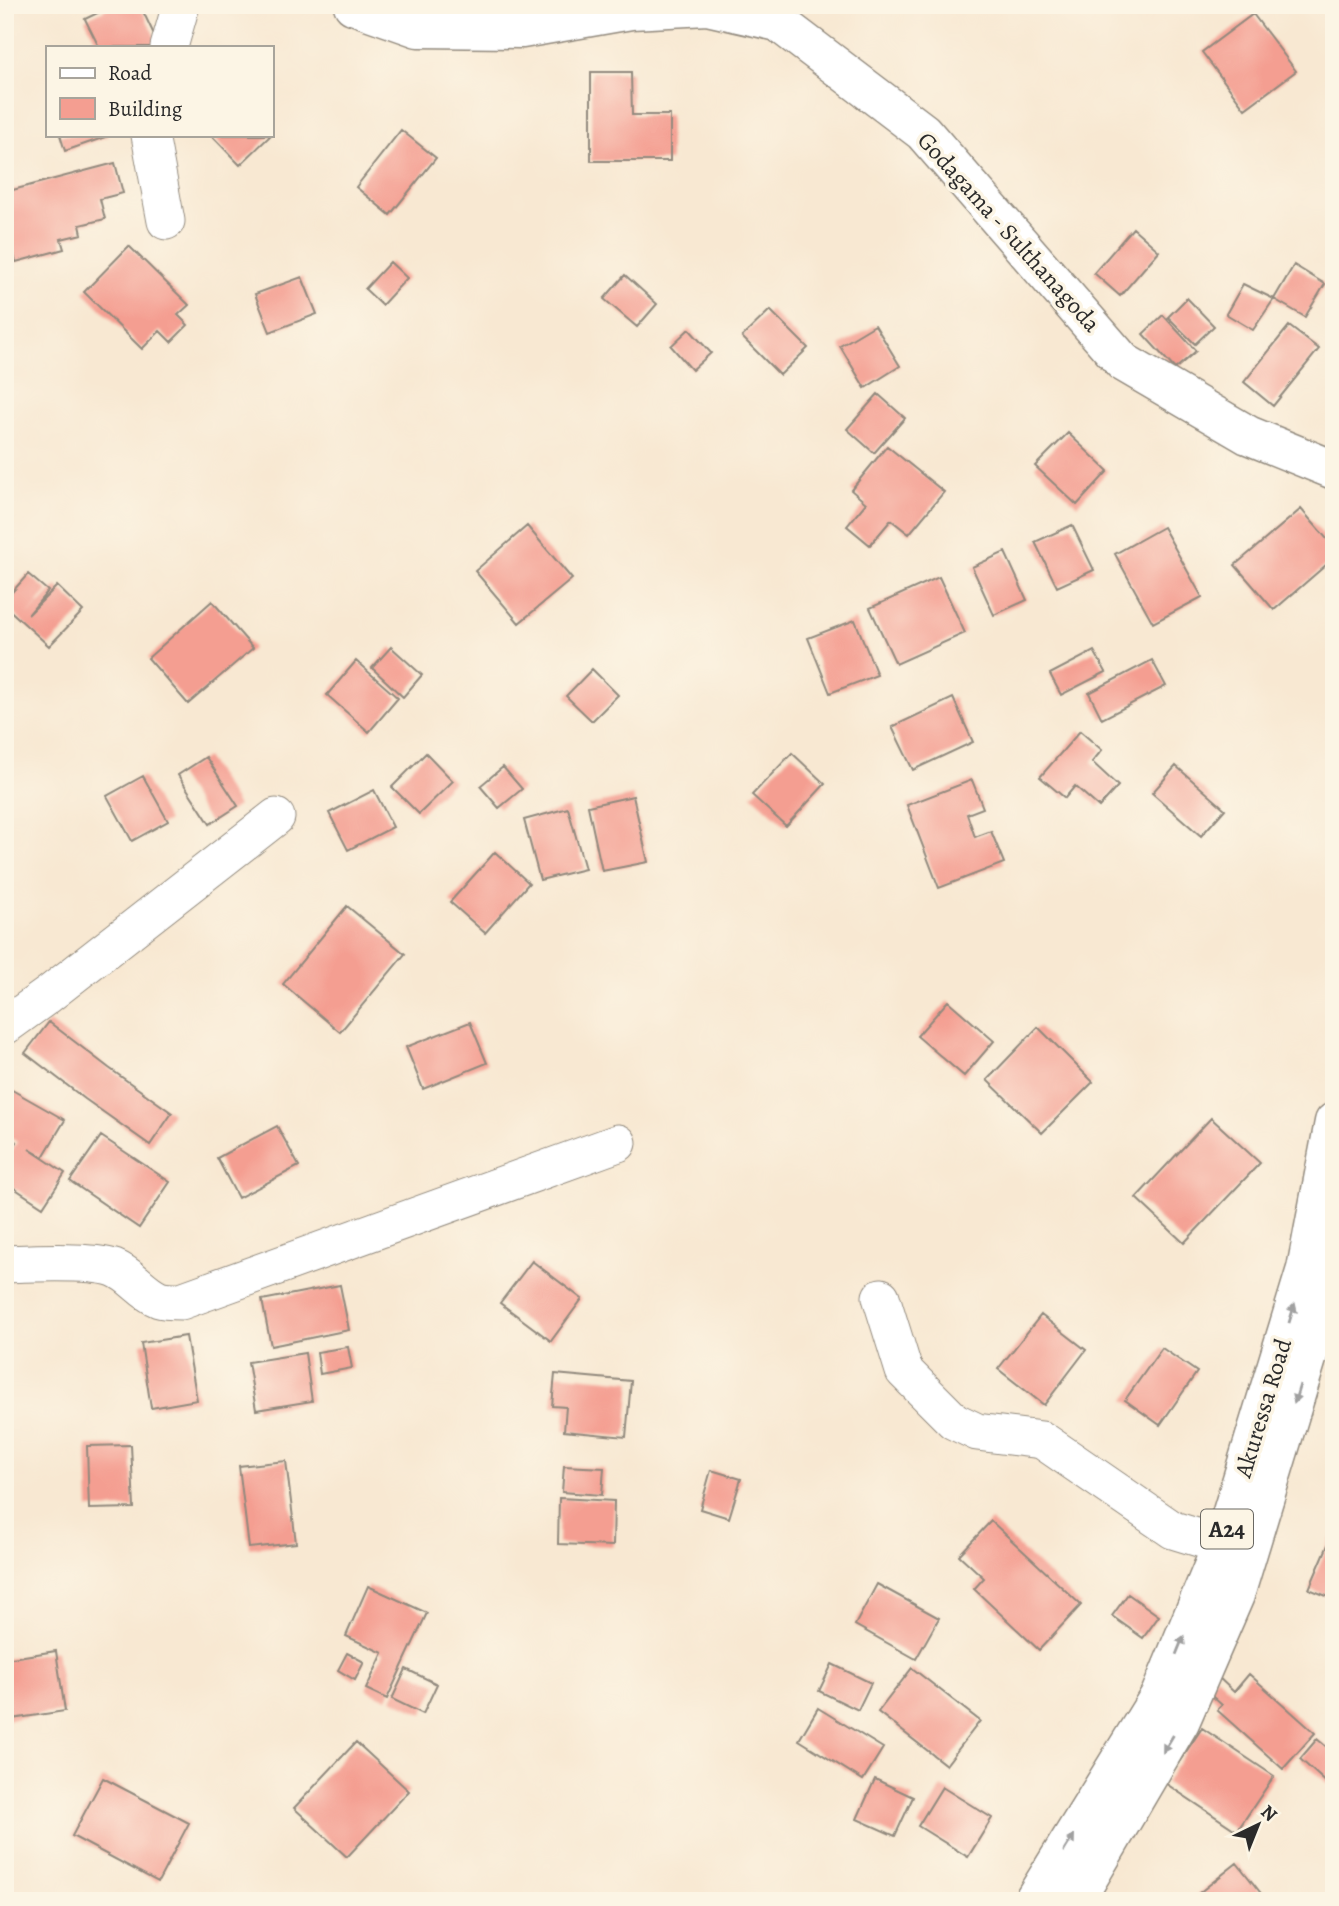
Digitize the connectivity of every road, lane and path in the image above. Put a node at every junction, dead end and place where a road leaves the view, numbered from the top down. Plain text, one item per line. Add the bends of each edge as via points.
1 (181, 5) edge
2 (353, 5) edge
3 (169, 46) edge
4 (150, 136) edge
5 (166, 221) dead end
6 (1334, 470) edge
7 (276, 817) dead end
8 (5, 1026) edge
9 (1334, 1122) edge
10 (618, 1143) dead end
11 (1334, 1257) edge
12 (5, 1264) edge
13 (881, 1297) dead end
14 (1222, 1545) junction
15 (1116, 1798) junction
16 (1033, 1901) edge
17 (1075, 1901) edge

1 - 3 street
2 - 6 main road, Godagama - Sulthanagoda via 418,28 522,29 631,10 707,5 778,22 923,132 1124,362 1248,435
4 - 5 street
7 - 8 street
14 -> 9 main road, Akuressa Road / A24 via 1306,1269
10 - 12 street via 181,1301 160,1300 111,1267
11 -> 15 main road, Akuressa Road / A24 via 1236,1595 1180,1722
13 - 14 street via 904,1371 954,1421 977,1432 1042,1440 1173,1530
15 -> 14 main road, Akuressa Road / A24
16 -> 15 main road, Akuressa Road / A24
15 - 17 main road, Akuressa Road / A24

